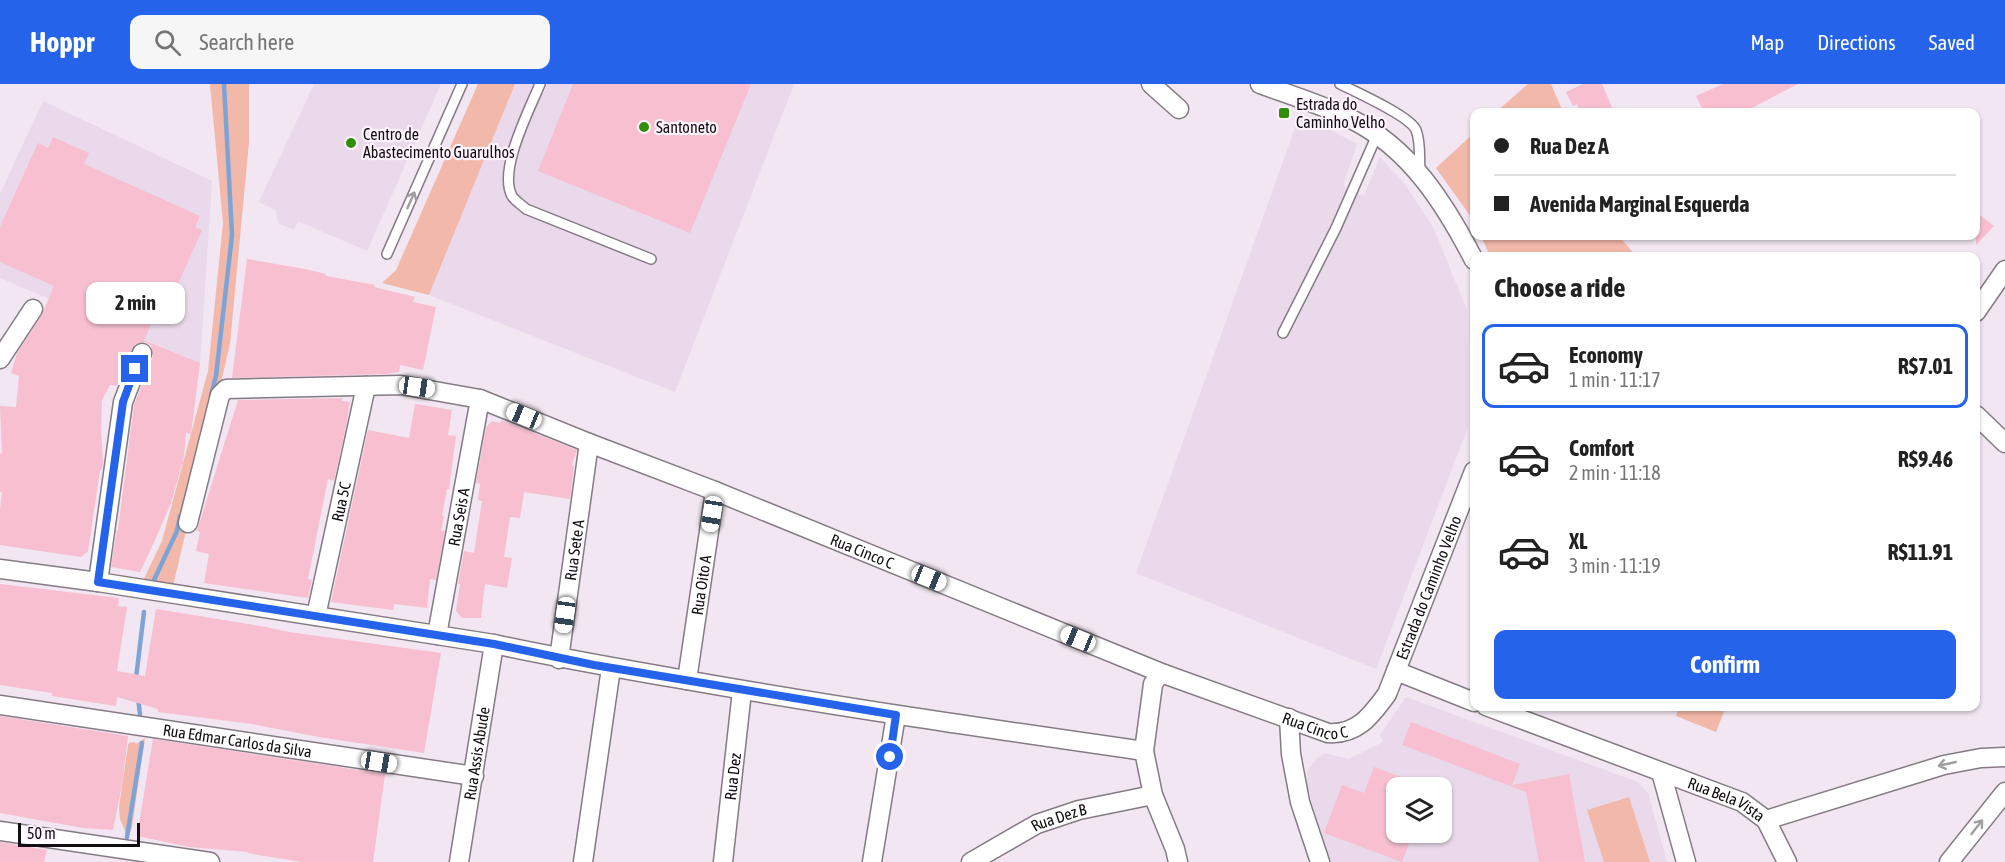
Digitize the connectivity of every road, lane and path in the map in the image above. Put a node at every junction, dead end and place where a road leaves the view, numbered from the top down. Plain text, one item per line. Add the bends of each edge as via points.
1 (462, 84) edge
2 (540, 84) edge
3 (1151, 84) edge
4 (1260, 84) edge
5 (1340, 84) edge
6 (1179, 109) dead end
7 (1377, 135) junction
8 (1420, 175) junction
9 (1470, 252) edge
10 (387, 254) dead end
11 (651, 259) dead end
12 (2005, 270) edge
13 (1980, 306) edge
14 (33, 309) dead end
15 (1283, 333) dead end
16 (142, 353) dead end
17 (0, 359) edge
18 (366, 386) junction
19 (480, 399) junction
20 (1980, 420) edge
21 (589, 443) junction
22 (2005, 443) edge
23 (1470, 481) edge
24 (715, 491) junction
25 (188, 523) dead end
26 (0, 569) edge
27 (98, 582) junction
28 (316, 616) junction
29 (437, 635) junction
30 (494, 644) junction
31 (559, 658) junction
32 (611, 668) junction
33 (1396, 671) junction
34 (1164, 674) junction
35 (687, 680) junction
36 (742, 691) junction
37 (1470, 700) edge
38 (0, 705) edge
39 (1499, 711) edge
40 (896, 715) junction
41 (1288, 718) junction
42 (1144, 751) junction
43 (2005, 758) edge
44 (1661, 772) junction
45 (474, 776) junction
46 (2005, 792) edge
47 (1153, 795) junction
48 (1766, 820) junction
49 (0, 831) edge
50 (210, 862) edge
51 (459, 862) edge
52 (583, 862) edge
53 (723, 862) edge
54 (872, 862) edge
55 (971, 862) edge
56 (1178, 862) edge
57 (1320, 862) edge
58 (1686, 862) edge
59 (1787, 862) edge
60 (1949, 862) edge

10 -> 1 lane
2 - 11 lane via 510,160 508,184 513,198 526,209
3 - 6 street
4 - 7 street via 1351,119
5 - 8 lane via 1413,124 1418,135
7 - 8 street
7 - 15 lane
8 - 9 street via 1456,224
12 - 13 street
14 - 17 street
16 - 27 street via 123,402
18 - 19 street, Rua Cinco C via 401,385
18 - 25 street, Rua Cinco C via 224,390
18 - 28 street, Rua 5C
19 - 21 street, Rua Cinco C
19 - 29 street, Rua Seis A
20 - 22 street
21 - 24 street, Rua Cinco C
21 - 31 street, Rua Sete A
23 - 33 street, Estrada do Caminho Velho
24 - 34 street, Rua Cinco C
24 - 35 street, Rua Oito A
26 - 27 street
27 - 28 street
28 - 29 street
29 - 30 street
30 - 31 street
30 - 45 street, Rua Assis Abude
31 - 32 street
32 - 35 street
32 - 52 street
33 - 37 street
33 - 41 street, Rua Cinco C via 1375,711 1342,734 1328,733
34 - 41 street, Rua Cinco C
34 - 42 street via 1153,684
35 - 36 street
36 - 40 street
36 - 53 street, Rua Dez
38 - 45 street, Rua Edmar Carlos da Silva
39 - 44 street, Rua Bela Vista
40 - 42 street
40 - 54 street
41 - 57 street via 1300,802
42 - 47 street
43 -> 48 street, Rua Bela Vista via 1944,765
44 - 48 street, Rua Bela Vista via 1742,802
44 - 58 street
45 - 51 street, Rua Assis Abude
60 -> 46 street
47 - 55 street, Rua Dez B via 1079,810 1037,824
47 - 56 street
48 - 59 street
49 - 50 street

